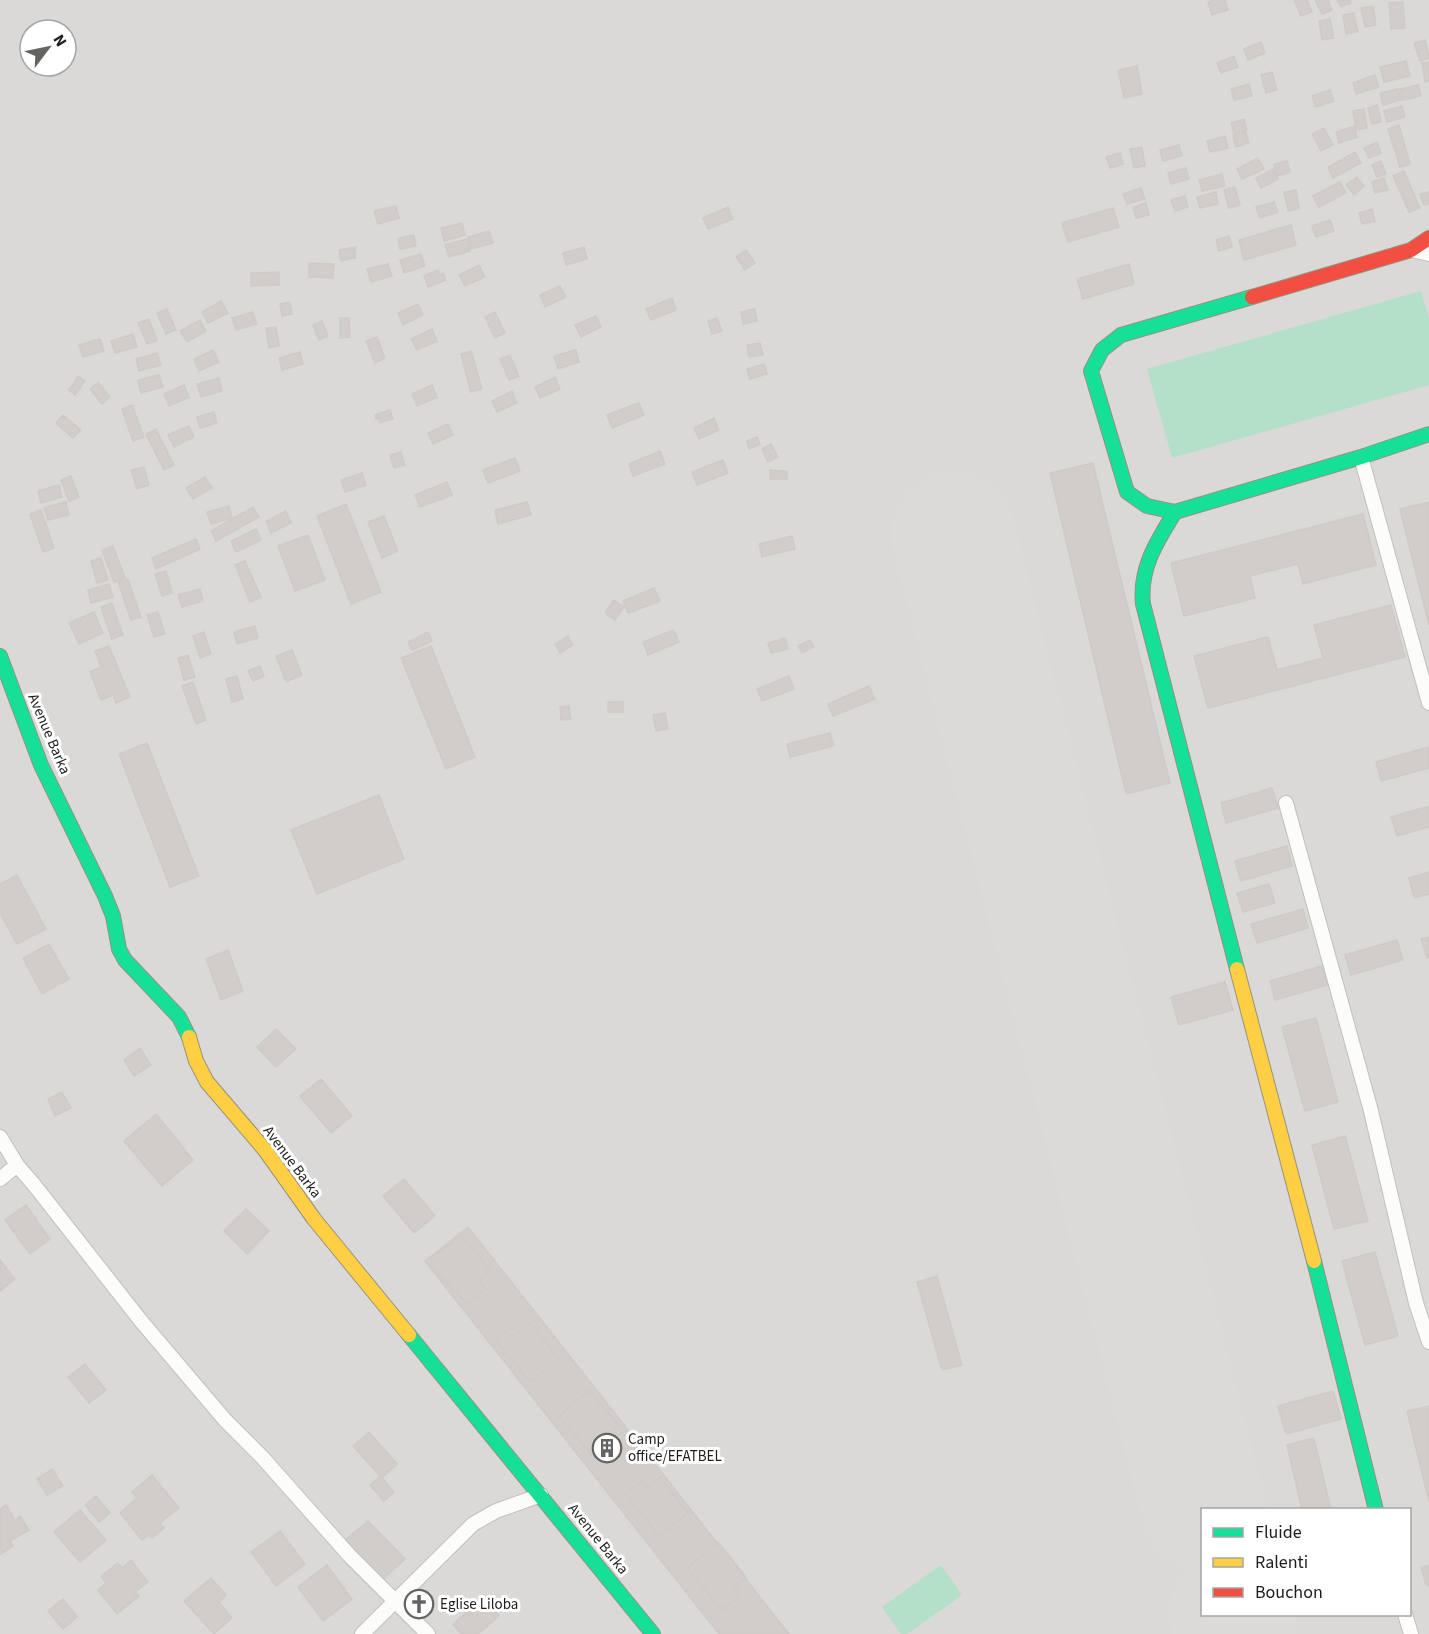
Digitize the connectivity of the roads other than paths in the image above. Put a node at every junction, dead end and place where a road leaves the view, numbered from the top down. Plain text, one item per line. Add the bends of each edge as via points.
1 (1429, 238) edge
2 (1411, 250) junction
3 (1429, 254) edge
4 (1429, 434) edge
5 (1361, 457) junction
6 (1175, 512) junction
7 (0, 656) edge
8 (1429, 703) edge
9 (1286, 803) dead end
10 (0, 1137) edge
11 (17, 1166) junction
12 (0, 1179) edge
13 (1429, 1342) edge
14 (541, 1495) junction
15 (1376, 1508) edge
16 (397, 1601) junction
17 (1406, 1616) edge
18 (362, 1634) edge
19 (428, 1634) edge
20 (653, 1634) edge
21 (1411, 1634) edge

1 - 2 street
2 - 3 street
2 - 6 street via 1121,335 1102,350 1091,371 1127,492 1148,506
4 - 5 street
5 - 6 street
5 - 8 street
6 - 15 street via 1146,564 1142,599
7 - 14 street, Avenue Barka via 41,765 105,896 125,960 179,1017 207,1082
9 - 13 street
10 - 11 street
11 - 12 street
11 - 16 street via 225,1420 349,1555
14 - 16 street via 473,1524
14 - 20 street, Avenue Barka
16 - 18 street
16 - 19 street
17 - 21 street

